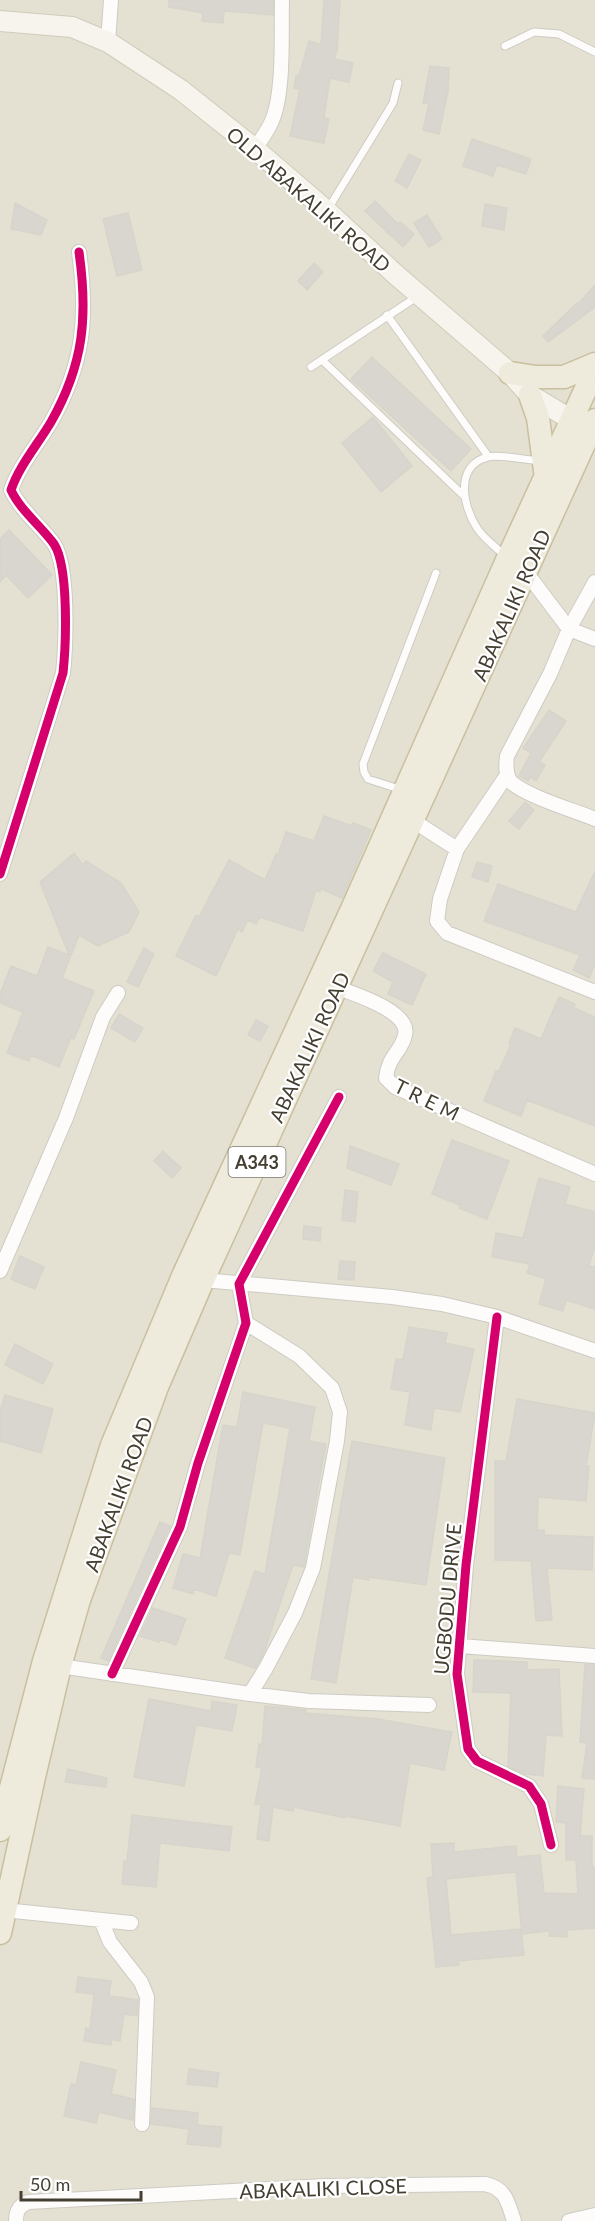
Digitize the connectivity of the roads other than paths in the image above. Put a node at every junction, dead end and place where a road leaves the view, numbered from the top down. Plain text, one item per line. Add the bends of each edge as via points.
1 (111, 0) edge
2 (282, 0) edge
3 (0, 21) edge
4 (108, 42) junction
5 (505, 46) dead end
6 (595, 52) edge
7 (398, 82) dead end
8 (255, 148) junction
9 (327, 211) junction
10 (79, 252) dead end
11 (420, 295) junction
12 (387, 315) junction
13 (321, 360) junction
14 (595, 364) edge
15 (311, 367) dead end
16 (595, 369) edge
17 (510, 373) junction
18 (530, 394) junction
19 (587, 430) edge
20 (488, 456) junction
21 (544, 469) junction
22 (465, 497) junction
23 (517, 565) junction
24 (436, 573) dead end
25 (595, 582) edge
26 (569, 629) junction
27 (595, 639) edge
28 (507, 775) junction
29 (405, 790) junction
30 (595, 819) edge
31 (412, 820) junction
32 (457, 849) junction
33 (0, 874) edge
34 (336, 987) junction
35 (595, 992) edge
36 (118, 993) dead end
37 (339, 1097) dead end
38 (595, 1174) edge
39 (0, 1271) edge
40 (203, 1280) junction
41 (239, 1284) junction
42 (497, 1317) junction
43 (246, 1323) junction
44 (595, 1351) edge
45 (460, 1646) junction
46 (595, 1656) edge
47 (60, 1666) junction
48 (112, 1674) junction
49 (250, 1694) junction
50 (429, 1705) dead end
51 (0, 1830) edge
52 (10, 1838) edge
53 (551, 1845) dead end
54 (4, 1910) junction
55 (101, 1920) junction
56 (131, 1923) dead end
57 (0, 1933) edge
58 (142, 2124) dead end
59 (595, 2215) edge
60 (16, 2221) edge
61 (514, 2221) edge
62 (569, 2221) edge

1 - 4 street
2 - 8 street via 281,73 275,110
3 - 4 main road, OLD ABAKALIKI ROAD via 72,27
4 - 8 main road, OLD ABAKALIKI ROAD via 181,90
5 - 6 lane via 534,32 559,34
7 - 9 lane via 393,103
8 - 9 main road, OLD ABAKALIKI ROAD
9 - 11 main road, OLD ABAKALIKI ROAD
10 - 33 street via 84,329 74,370 65,396 11,490 56,546 62,566 66,639 63,673
11 - 12 lane
11 - 17 main road, OLD ABAKALIKI ROAD
12 - 13 lane
12 - 20 lane
13 - 15 lane
13 - 22 lane
14 - 17 highway via 564,377
16 - 19 highway, ABAKALIKI ROAD / A343
17 - 18 main road, OLD ABAKALIKI ROAD
18 - 19 main road, OLD ABAKALIKI ROAD
18 - 21 highway via 538,418
19 - 21 highway, ABAKALIKI ROAD / A343
19 - 23 highway, ABAKALIKI ROAD / A343
20 - 21 lane
20 - 22 lane via 472,465 464,477
21 - 23 highway, ABAKALIKI ROAD / A343
22 - 23 lane via 477,529
23 - 26 street
23 - 29 highway, ABAKALIKI ROAD / A343
23 - 31 highway, ABAKALIKI ROAD / A343
24 - 29 lane via 363,764 368,779
25 - 26 street
26 - 27 street
26 - 28 street via 507,756
28 - 30 street via 534,794
28 - 32 street
29 - 51 highway, ABAKALIKI ROAD / A343 via 183,1276 112,1445 44,1661
31 - 32 street
31 - 34 highway, ABAKALIKI ROAD / A343
32 - 35 street via 437,921 447,933
34 - 38 street, T R E M via 392,1011 404,1024 406,1035 387,1066 386,1078 395,1087
34 - 40 highway, ABAKALIKI ROAD / A343
36 - 39 street via 103,1017 66,1118
37 - 41 street
40 - 41 street
40 - 47 highway, ABAKALIKI ROAD / A343 via 123,1477
41 - 42 street via 392,1297
41 - 43 street
42 - 44 street
42 - 45 street, UGBODU DRIVE via 466,1565
43 - 48 street via 180,1527
43 - 49 street via 299,1356 332,1388 339,1412 313,1568 295,1613
45 - 46 street
45 - 53 street, UGBODU DRIVE via 457,1674 468,1749 477,1761 529,1786 541,1804
47 - 48 street
47 - 52 highway, ABAKALIKI ROAD / A343
48 - 49 street
49 - 50 street via 309,1701
52 - 54 highway, ABAKALIKI ROAD / A343
54 - 55 street
54 - 57 highway, ABAKALIKI ROAD / A343
55 - 56 street
55 - 58 street via 110,1942 141,1982 147,1997
59 - 62 street
60 - 61 street, ABAKALIKI CLOSE via 21,2204 28,2202 326,2186 485,2184 507,2197

